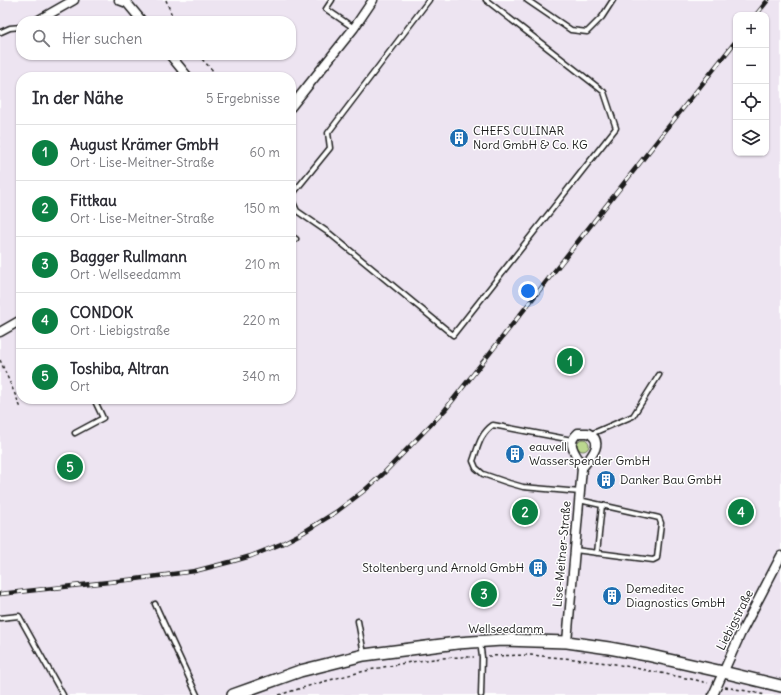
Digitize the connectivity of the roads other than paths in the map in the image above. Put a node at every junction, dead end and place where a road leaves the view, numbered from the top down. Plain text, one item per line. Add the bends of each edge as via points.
1 (74, 0) edge
2 (119, 0) edge
3 (332, 0) edge
4 (373, 0) edge
5 (429, 0) edge
6 (486, 0) edge
7 (527, 0) edge
8 (613, 0) edge
9 (46, 16) edge
10 (138, 16) edge
11 (16, 27) edge
12 (354, 28) junction
13 (0, 32) edge
14 (174, 60) edge
15 (184, 72) edge
16 (296, 101) edge
17 (296, 191) edge
18 (296, 209) edge
19 (16, 323) edge
20 (0, 332) edge
21 (659, 375) dead end
22 (96, 404) edge
23 (75, 433) dead end
24 (590, 434) junction
25 (572, 440) junction
26 (582, 468) junction
27 (579, 496) junction
28 (602, 505) junction
29 (575, 550) junction
30 (597, 553) junction
31 (781, 556) edge
32 (155, 604) dead end
33 (0, 618) edge
34 (358, 621) dead end
35 (480, 641) junction
36 (567, 642) junction
37 (364, 655) junction
38 (723, 672) junction
39 (781, 686) edge
40 (63, 695) edge
41 (197, 695) edge
42 (233, 695) edge
43 (481, 695) edge
44 (713, 695) edge

1 - 9 street
2 - 10 street via 127,3
3 - 12 lane via 326,9
4 - 12 street
5 - 17 lane via 328,133 330,148
6 - 18 lane via 604,92 616,128 453,335
7 - 8 lane via 571,30 586,32 602,17
11 - 13 lane
12 - 16 street
14 - 15 street
19 - 20 street
21 - 24 lane via 633,416
22 - 23 lane via 103,418
24 - 25 street via 578,433
24 - 26 street via 596,443 595,450
25 - 26 street, Lise-Meitner-Straße via 572,446
25 - 27 lane via 493,425 480,439 473,461 483,474 509,483
26 - 27 street, Lise-Meitner-Straße
27 - 28 lane
27 - 29 street, Lise-Meitner-Straße
28 - 30 lane
28 - 30 lane via 660,518 661,524 656,558 653,560
29 - 30 lane
29 - 36 street, Lise-Meitner-Straße
31 - 38 street, Liebigstraße
32 - 41 lane
33 - 40 lane via 19,616
34 - 37 lane
35 - 36 main road, Wellseedamm
35 - 37 main road, Wellseedamm
35 - 43 lane
36 - 38 main road, Wellseedamm via 648,655
37 - 42 main road, Wellseedamm via 300,671
38 - 39 main road, Wellseedamm
38 - 44 street, Liebigstraße

